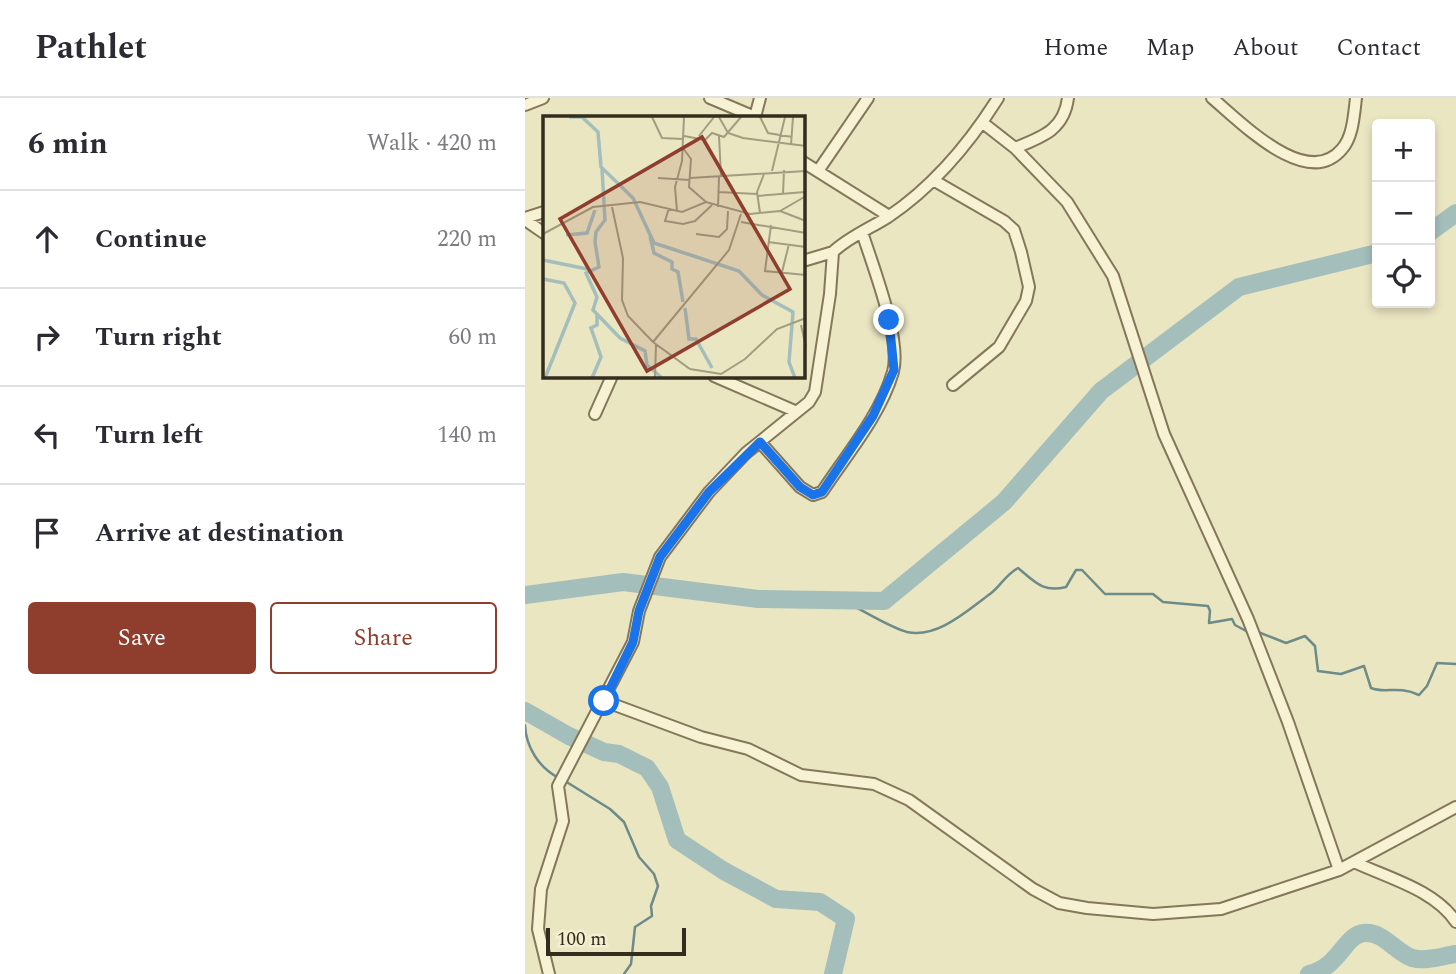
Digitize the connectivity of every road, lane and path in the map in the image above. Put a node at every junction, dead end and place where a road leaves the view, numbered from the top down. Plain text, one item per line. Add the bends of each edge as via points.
1 (544, 98) edge
2 (710, 98) edge
3 (760, 98) edge
4 (868, 98) edge
5 (998, 98) edge
6 (1068, 98) edge
7 (1212, 98) edge
8 (1356, 98) edge
9 (525, 105) edge
10 (753, 116) edge
11 (755, 116) edge
12 (983, 123) junction
13 (1015, 148) junction
14 (805, 163) edge
15 (818, 171) junction
16 (933, 180) junction
17 (543, 212) edge
18 (889, 216) junction
19 (525, 219) edge
20 (543, 232) edge
21 (863, 232) junction
22 (833, 253) junction
23 (805, 260) edge
24 (611, 378) edge
25 (719, 378) edge
26 (954, 385) dead end
27 (797, 412) junction
28 (595, 414) dead end
29 (760, 442) junction
30 (604, 701) junction
31 (1456, 807) edge
32 (1354, 862) junction
33 (1339, 870) junction
34 (1456, 922) edge
35 (549, 974) edge

1 - 9 street
2 - 10 street
3 - 11 street
4 - 15 street
5 - 12 street
6 - 13 street via 1055,128
7 - 8 street via 1282,152 1311,165 1329,161 1344,148
12 - 13 street
12 - 16 street
13 - 33 street via 1067,202 1113,276 1164,434 1248,619
14 - 15 street
15 - 18 street
16 - 18 street
16 - 26 street via 1014,230 1029,287 1027,301 999,347
17 - 19 street
18 - 21 street
19 - 20 street
21 - 22 street
21 - 29 street via 889,320 894,356 894,370 876,409 822,492 813,495 800,487
22 - 23 street
22 - 27 street via 818,382 809,402
24 - 28 street
25 - 27 street
27 - 29 street
29 - 30 street via 709,492 660,557 639,611 633,642
30 - 33 street via 748,749 801,775 874,784 909,800 1059,903 1153,914 1221,909
30 - 35 street via 558,786 563,821 541,889 537,929
31 - 32 street
32 - 33 street
32 - 34 street via 1427,895 1448,909

